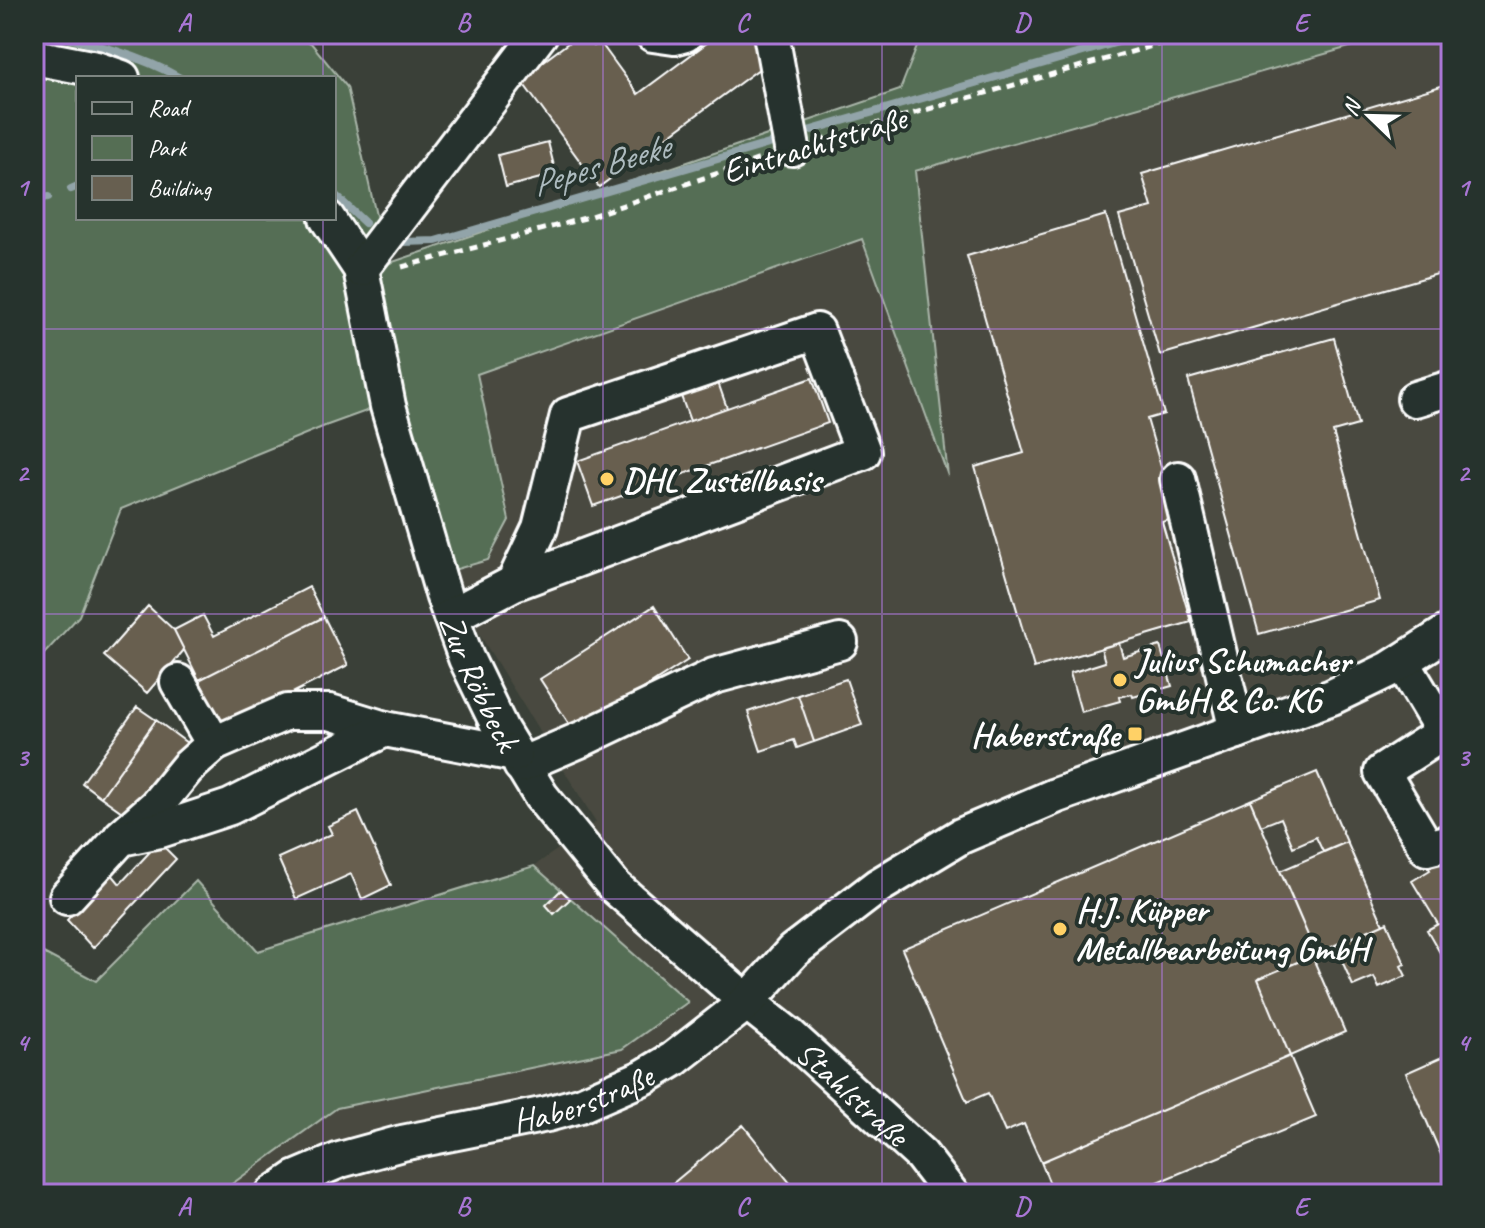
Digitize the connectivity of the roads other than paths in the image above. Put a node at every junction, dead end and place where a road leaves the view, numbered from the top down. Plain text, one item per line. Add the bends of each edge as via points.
1 (540, 34) edge
2 (653, 34) edge
3 (685, 34) edge
4 (771, 34) edge
5 (34, 57) edge
6 (116, 76) edge
7 (792, 148) road end
8 (328, 220) edge
9 (362, 273) junction
10 (1451, 388) edge
11 (1415, 399) dead end
12 (1178, 479) dead end
13 (514, 583) junction
14 (451, 616) junction
15 (1451, 630) edge
16 (840, 642) dead end
17 (1402, 662) junction
18 (178, 682) dead end
19 (385, 729) junction
20 (1237, 731) junction
21 (1448, 738) edge
22 (214, 744) junction
23 (518, 760) junction
24 (121, 838) junction
25 (1451, 842) edge
26 (67, 897) dead end
27 (747, 1002) junction
28 (273, 1194) edge
29 (951, 1194) edge

1 - 9 street
2 - 3 street
4 - 7 street
5 - 6 street
8 - 9 street
9 - 14 street, Zur Röbbeck via 388,406
10 - 11 street
12 - 20 street
13 - 13 street via 863,452 817,331 568,415 540,528
13 - 14 street
14 - 23 street, Zur Röbbeck via 466,658
15 - 17 street, Haberstraße
16 - 23 street via 714,676 582,739
17 - 20 street, Haberstraße via 1332,697
17 - 21 street
18 - 22 street
19 - 22 street via 330,712 287,712
19 - 23 street
19 - 24 street via 230,807
20 - 27 street, Haberstraße via 961,836 878,886 793,951
21 - 25 street via 1382,772 1427,848
22 - 24 street
23 - 27 street, Zur Röbbeck via 615,887
24 - 26 street
27 - 28 street, Haberstraße via 674,1059 580,1105 340,1160
27 - 29 street, Stahlstraße via 921,1155

